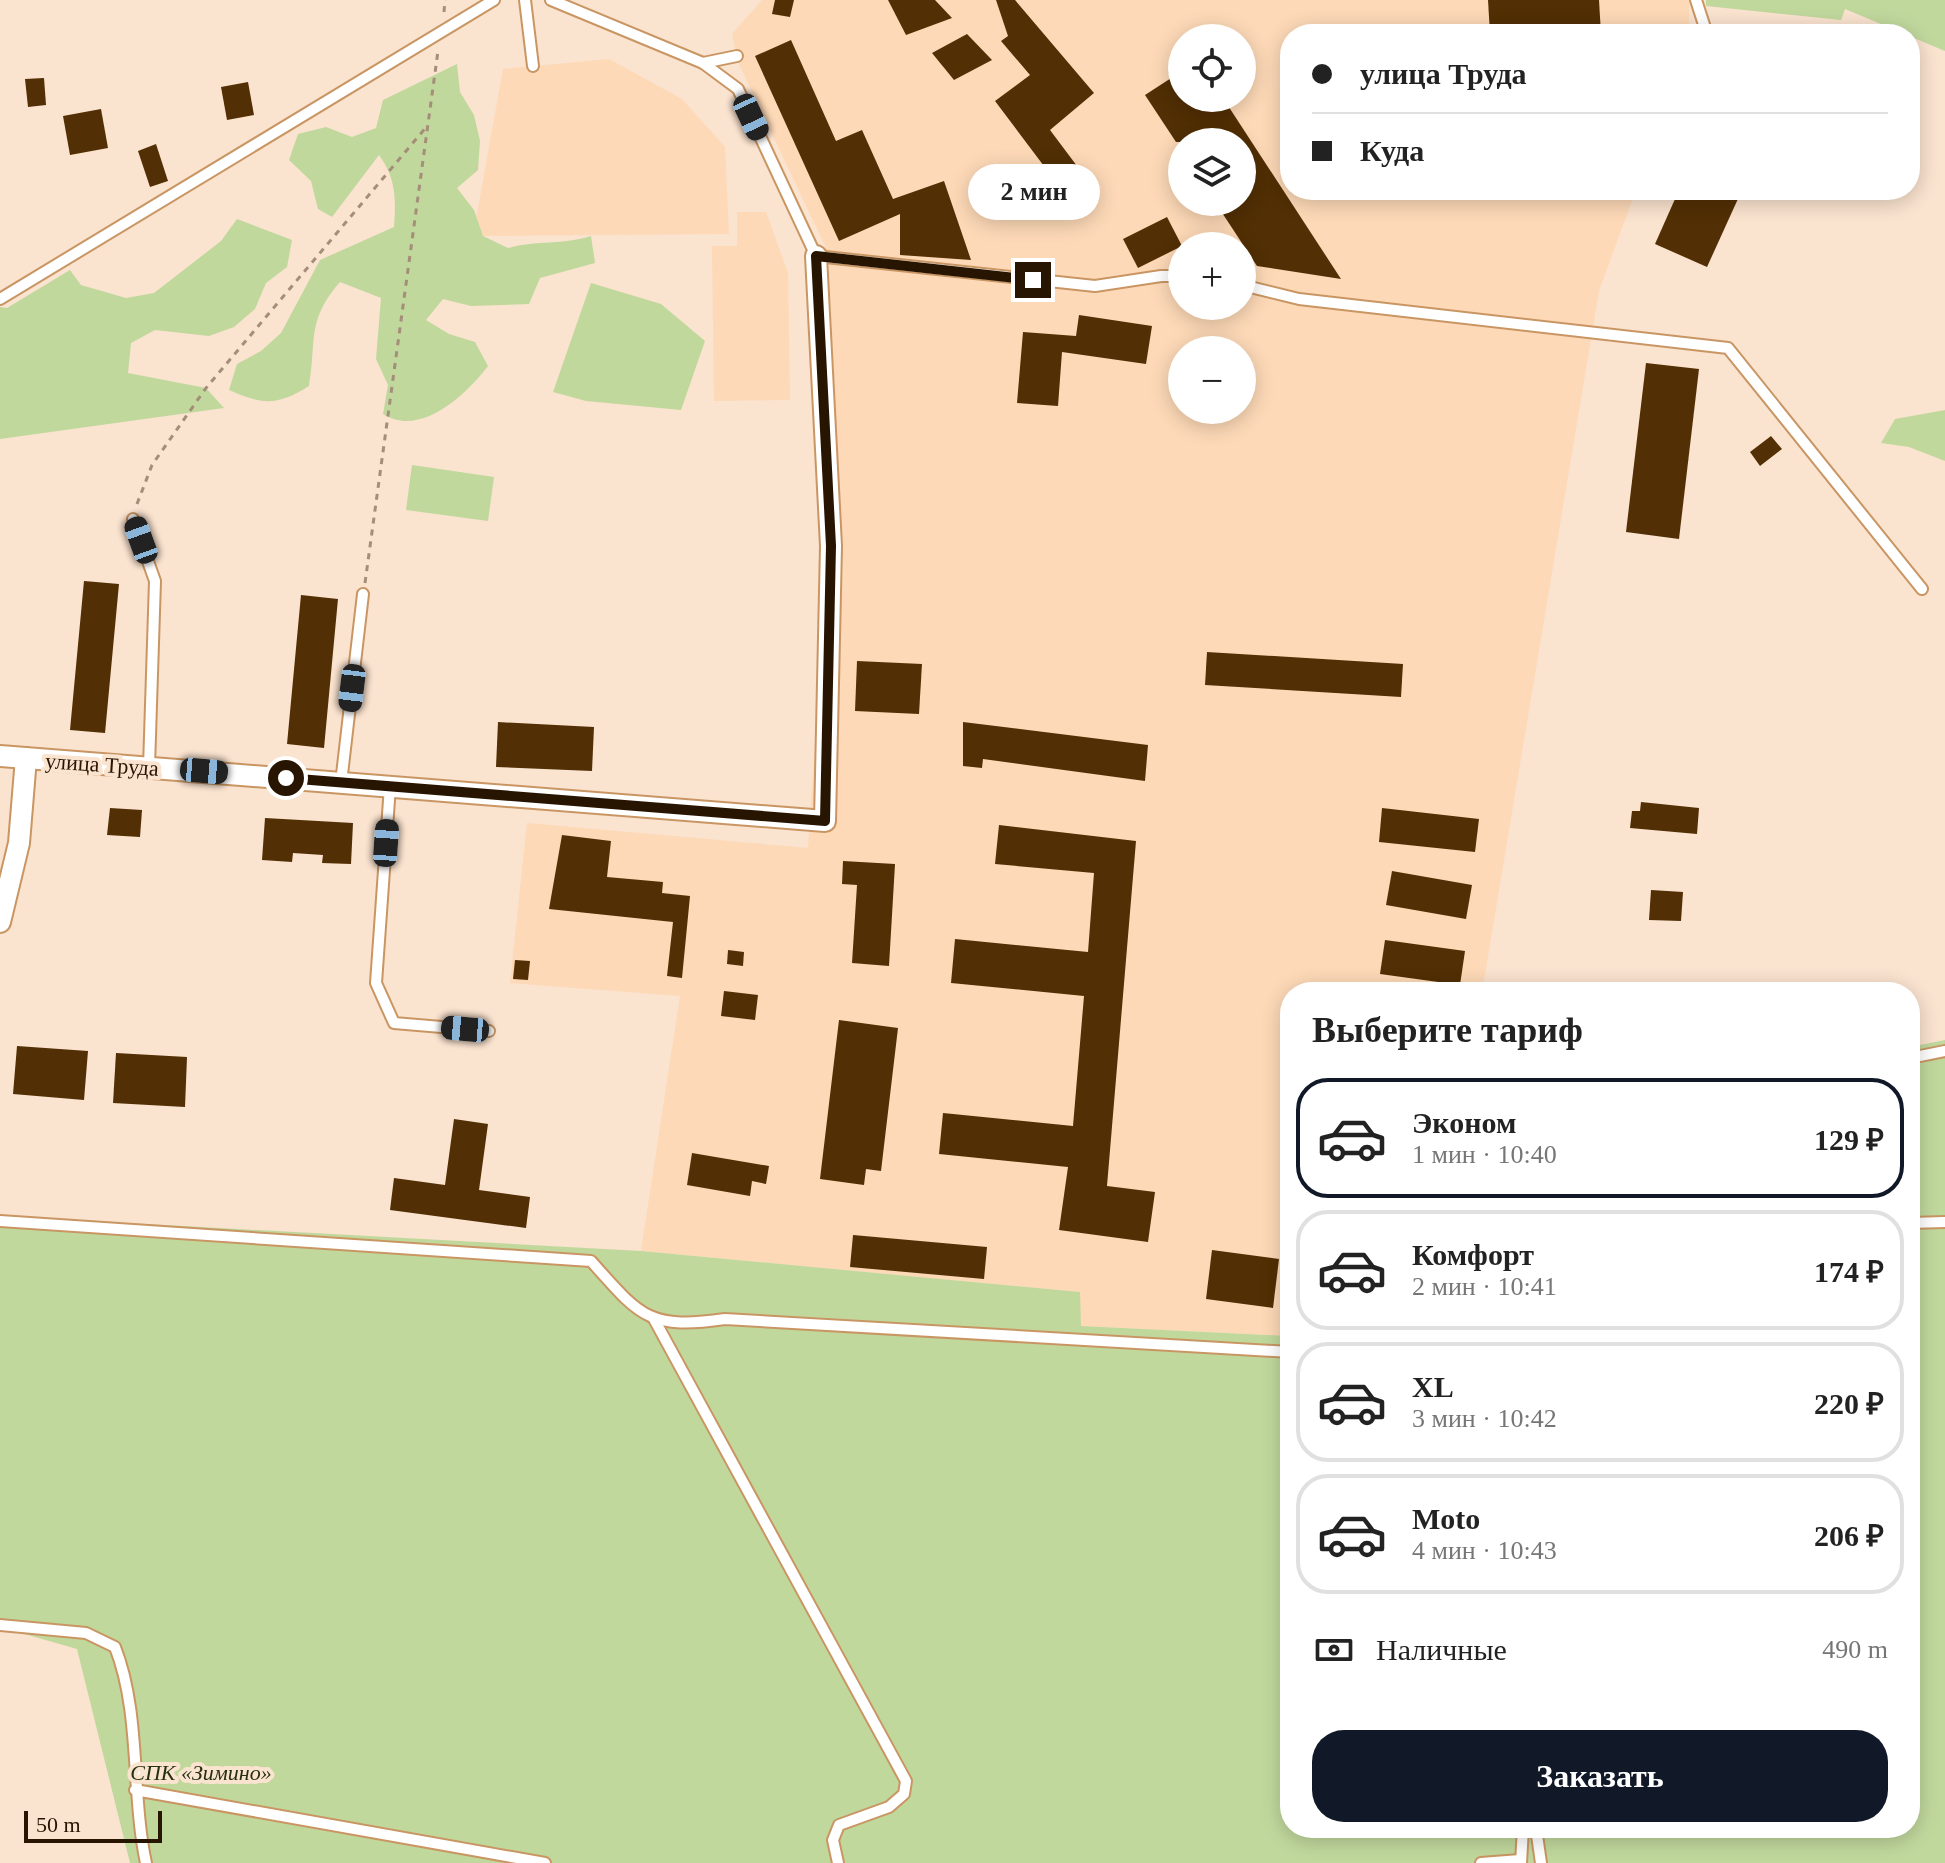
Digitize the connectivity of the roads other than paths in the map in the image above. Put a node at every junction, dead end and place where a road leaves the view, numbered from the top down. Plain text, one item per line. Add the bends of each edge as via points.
1 (494, 0) edge
2 (525, 0) edge
3 (551, 0) edge
4 (1696, 0) edge
5 (1704, 24) edge
6 (737, 56) dead end
7 (703, 63) junction
8 (533, 66) dead end
9 (816, 256) junction
10 (1168, 276) edge
11 (1256, 288) edge
12 (0, 299) edge
13 (133, 519) road end
14 (1922, 589) dead end
15 (363, 594) road end
16 (0, 756) edge
17 (26, 758) junction
18 (149, 767) junction
19 (341, 783) junction
20 (390, 786) junction
21 (0, 922) edge
22 (489, 1031) dead end
23 (1945, 1051) edge
24 (1920, 1056) edge
25 (0, 1221) edge
26 (1945, 1222) edge
27 (1920, 1223) edge
28 (654, 1319) junction
29 (1280, 1351) edge
30 (0, 1625) edge
31 (135, 1790) junction
32 (1522, 1838) edge
33 (1537, 1838) edge
34 (1520, 1862) edge
35 (146, 1863) edge
36 (545, 1863) edge
37 (838, 1863) edge
38 (1481, 1863) edge
39 (1541, 1863) edge

1 - 12 lane
2 - 8 lane
3 - 7 lane
4 - 5 lane
6 - 7 lane
7 - 9 lane via 738,89
9 - 10 lane via 1095,286
9 - 20 street, улица Труда via 831,546 825,821
11 - 14 lane via 1299,299 1728,348
13 - 18 lane via 155,581
15 - 19 lane
16 - 17 street, улица Труда
17 - 18 street, улица Труда
17 - 21 street via 19,843
18 - 19 street, улица Труда
19 - 20 street, улица Труда
20 - 22 lane via 376,983 394,1023
23 - 24 lane
25 - 28 lane via 591,1261 631,1306
26 - 27 lane
28 - 29 lane via 682,1325 725,1319
28 - 37 lane via 906,1781 904,1794 889,1807 839,1825 833,1840
30 - 31 lane via 86,1633 115,1647 126,1675
31 - 35 lane
31 - 36 lane
32 - 34 lane
33 - 39 lane
34 - 38 lane

